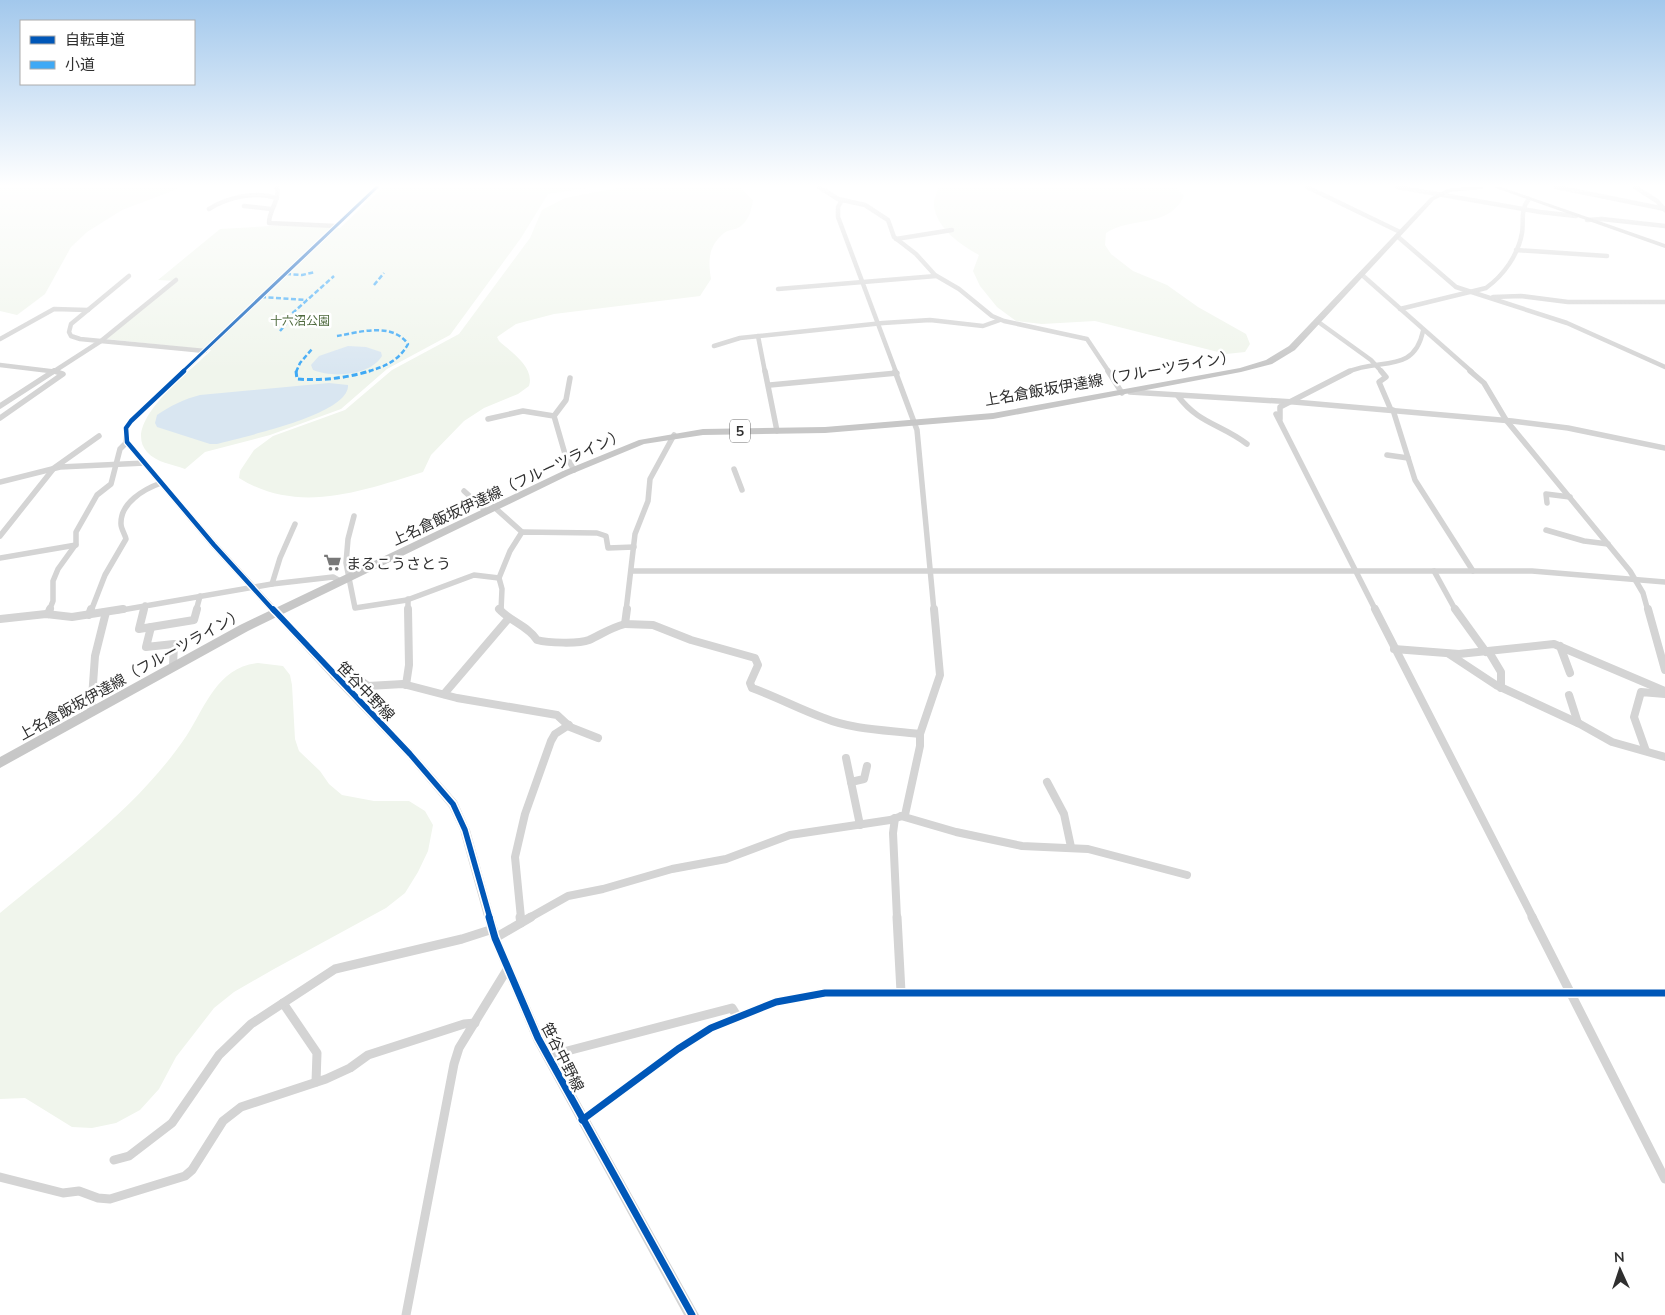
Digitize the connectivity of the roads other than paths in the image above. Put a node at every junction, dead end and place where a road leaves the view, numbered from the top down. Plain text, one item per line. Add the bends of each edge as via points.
1 (313, 248) edge
2 (850, 248) edge
3 (908, 248) edge
4 (1385, 248) edge
5 (1414, 248) edge
6 (1516, 250) joint
7 (1607, 256) dead end
8 (1361, 274) junction
9 (129, 276) dead end
10 (936, 276) junction
11 (176, 280) dead end
12 (863, 282) junction
13 (778, 289) dead end
14 (1470, 292) junction
15 (1490, 298) junction
16 (1665, 302) edge
17 (1400, 309) junction
18 (88, 310) junction
19 (1000, 320) junction
20 (1317, 321) junction
21 (879, 325) junction
22 (1425, 331) junction
23 (758, 336) junction
24 (0, 339) edge
25 (101, 341) junction
26 (714, 346) dead end
27 (205, 351) junction
28 (0, 365) edge
29 (1377, 365) junction
30 (1665, 367) edge
31 (55, 371) junction
32 (897, 373) junction
33 (570, 378) dead end
34 (770, 385) junction
35 (1126, 393) junction
36 (1178, 396) junction
37 (1288, 402) junction
38 (0, 406) edge
39 (1392, 410) junction
40 (554, 416) junction
41 (488, 419) dead end
42 (1506, 420) junction
43 (0, 421) edge
44 (915, 423) junction
45 (777, 431) junction
46 (674, 435) junction
47 (99, 436) dead end
48 (127, 442) junction
49 (1247, 444) dead end
50 (1665, 448) edge
51 (1387, 456) dead end
52 (1408, 458) junction
53 (146, 463) junction
54 (114, 466) junction
55 (54, 468) junction
56 (734, 469) dead end
57 (574, 470) junction
58 (0, 482) edge
59 (161, 483) junction
60 (742, 490) dead end
61 (464, 491) dead end
62 (1570, 497) junction
63 (1547, 503) dead end
64 (490, 509) junction
65 (354, 516) dead end
66 (295, 524) dead end
67 (1546, 530) dead end
68 (522, 532) junction
69 (0, 536) edge
70 (1608, 544) junction
71 (76, 545) junction
72 (634, 547) junction
73 (0, 558) edge
74 (632, 571) junction
75 (930, 571) junction
76 (1355, 571) junction
77 (1434, 571) junction
78 (1473, 571) junction
79 (499, 578) junction
80 (1635, 578) junction
81 (344, 579) junction
82 (1665, 582) edge
83 (272, 584) junction
84 (253, 587) junction
85 (200, 596) junction
86 (408, 599) junction
87 (145, 605) junction
88 (106, 612) junction
89 (275, 612) junction
90 (48, 614) junction
91 (89, 615) junction
92 (0, 619) edge
93 (508, 619) junction
94 (625, 624) junction
95 (151, 628) junction
96 (1560, 646) junction
97 (1394, 649) junction
98 (1488, 652) junction
99 (1449, 654) junction
100 (173, 666) junction
101 (1665, 670) edge
102 (1570, 673) dead end
103 (334, 676) junction
104 (406, 685) junction
105 (1501, 688) junction
106 (1665, 692) edge
107 (444, 694) junction
108 (1569, 695) dead end
109 (91, 712) junction
110 (1578, 722) junction
111 (569, 725) junction
112 (920, 734) junction
113 (598, 738) dead end
114 (1646, 751) junction
115 (1665, 756) edge
116 (846, 758) dead end
117 (0, 764) edge
118 (867, 766) dead end
119 (851, 782) junction
120 (1046, 782) dead end
121 (898, 817) junction
122 (860, 825) junction
123 (1071, 847) junction
124 (1187, 875) dead end
125 (521, 922) junction
126 (494, 934) junction
127 (508, 968) junction
128 (901, 992) junction
129 (1570, 992) junction
130 (1665, 993) edge
131 (283, 1003) junction
132 (737, 1016) junction
133 (474, 1023) junction
134 (548, 1056) junction
135 (316, 1082) junction
136 (582, 1120) junction
137 (114, 1160) dead end
138 (0, 1177) edge
139 (1665, 1178) edge
140 (406, 1315) edge
141 (692, 1315) edge

1 - 27 street
2 - 12 street
3 - 10 street
4 - 8 main road, 上名倉飯坂伊達線（フルーツライン） / 5
5 - 14 street via 1452,284
6 - 7 street
6 - 14 street via 1496,280 1486,288
8 - 17 street
8 - 20 main road, 上名倉飯坂伊達線（フルーツライン） / 5
9 - 18 street
10 - 12 street
10 - 19 street
11 - 25 street
12 - 13 street
12 - 21 street
14 - 15 street
14 - 17 street
15 - 16 street via 1518,296 1565,302
15 - 30 street via 1566,323
17 - 22 street
18 - 24 street via 54,309
18 - 25 street via 71,324 69,332 80,339
19 - 21 street via 980,327 931,320
19 - 35 street via 1087,339
20 - 29 street
20 - 35 main road, 上名倉飯坂伊達線（フルーツライン） / 5 via 1292,348 1269,362
21 - 23 street
21 - 32 street
22 - 29 street via 1420,346 1411,357
22 - 42 street via 1484,383
23 - 26 street
23 - 34 street
25 - 27 street
25 - 31 street
27 - 48 street via 131,422 126,428
28 - 31 street
29 - 37 street via 1352,370
29 - 39 street via 1386,377 1379,382
31 - 38 street
31 - 43 street via 63,372 63,375
32 - 34 street
32 - 44 street
33 - 40 street via 566,400
34 - 45 street
35 - 36 street
35 - 44 main road, 上名倉飯坂伊達線（フルーツライン） / 5 via 1021,412
36 - 37 street
36 - 49 street via 1196,418 1229,432
37 - 39 street
37 - 76 street via 1279,409 1278,418
39 - 42 street
39 - 52 street
40 - 41 street via 523,411
40 - 57 street via 564,454
42 - 50 street via 1568,428
42 - 62 street
44 - 45 main road, 上名倉飯坂伊達線（フルーツライン） / 5
44 - 75 street
45 - 46 main road, 上名倉飯坂伊達線（フルーツライン） / 5 via 708,431
46 - 57 main road, 上名倉飯坂伊達線（フルーツライン） / 5 via 633,445
46 - 72 street via 650,479 648,501 635,534
47 - 55 street
48 - 53 street, 笹谷中野線
48 - 54 street via 120,449
51 - 52 street
52 - 78 street via 1419,488
53 - 54 street
53 - 59 street, 笹谷中野線
54 - 55 street
54 - 71 street via 110,484 97,496 76,532
55 - 58 street
55 - 69 street
56 - 60 street
57 - 64 main road, 上名倉飯坂伊達線（フルーツライン） / 5
59 - 84 street, 笹谷中野線
59 - 91 street via 146,488 122,515 121,524 126,538 105,575
61 - 64 street
62 - 63 street via 1546,494
62 - 70 street
64 - 68 street
64 - 81 main road, 上名倉飯坂伊達線（フルーツライン） / 5
65 - 81 street via 346,550
66 - 83 street
67 - 70 street
68 - 72 street via 597,533 606,536 608,548
68 - 79 street
70 - 80 street
71 - 73 street
71 - 90 street via 53,581 53,601
72 - 74 street
74 - 75 street
74 - 94 street
75 - 76 street
75 - 112 street via 940,675
76 - 77 street
76 - 97 street
77 - 78 street
77 - 98 street via 1448,599
78 - 80 street via 1532,571
79 - 86 street via 474,575
79 - 93 street via 502,589 498,608
80 - 82 street
80 - 101 street via 1643,593
81 - 83 street via 333,577
81 - 86 street via 354,589 355,608
81 - 89 main road, 上名倉飯坂伊達線（フルーツライン） / 5
83 - 84 street
84 - 85 street
84 - 89 street, 笹谷中野線
85 - 87 street
85 - 95 street via 194,620
86 - 104 street via 409,675
87 - 88 street
87 - 95 street via 138,630
88 - 91 street
88 - 109 street via 95,656
89 - 100 main road, 上名倉飯坂伊達線（フルーツライン） / 5
89 - 103 street, 笹谷中野線
90 - 91 street
90 - 92 street
93 - 94 street via 530,631 537,640 545,642 587,641 607,629
93 - 107 street
94 - 112 street via 653,625 691,640 756,658 758,664 750,683 752,688 815,715 850,725
95 - 100 street via 146,647 174,644
96 - 98 street via 1543,644
96 - 102 street
96 - 106 street
97 - 99 street
97 - 129 street
98 - 99 street
98 - 105 street via 1501,672
99 - 105 street
100 - 109 main road, 上名倉飯坂伊達線（フルーツライン） / 5
103 - 104 street via 346,670 368,686
103 - 126 street, 笹谷中野線 via 410,754 453,804 465,830
104 - 107 street
105 - 110 street
106 - 114 street via 1643,692 1640,695 1634,717
107 - 111 street via 495,706 558,715
108 - 110 street
109 - 117 main road, 上名倉飯坂伊達線（フルーツライン） / 5
110 - 114 street via 1624,746
111 - 113 street
111 - 125 street via 555,734 551,741 525,814 515,857
112 - 121 street via 904,815
114 - 115 street
116 - 119 street
118 - 119 street via 864,779
119 - 122 street
120 - 123 street via 1064,814
121 - 122 street
121 - 123 street via 1022,846
121 - 128 street via 893,833
122 - 125 street via 790,835 726,859 672,869 568,896
123 - 124 street via 1088,848
125 - 126 street
126 - 127 street, 笹谷中野線
126 - 131 street via 335,969
127 - 133 street
127 - 134 street, 笹谷中野線
128 - 129 street
128 - 132 street via 825,992 776,1002
129 - 130 street
129 - 139 street
131 - 135 street via 317,1053
131 - 137 street via 250,1024 228,1045 172,1123 129,1156
132 - 134 street via 732,1008
132 - 136 street via 678,1049
133 - 135 street via 368,1055 350,1068
133 - 140 street via 454,1064
134 - 136 street, 笹谷中野線
135 - 138 street via 253,1101 230,1114 185,1176 130,1195 98,1198 79,1191 63,1193
136 - 141 street, 笹谷中野線

